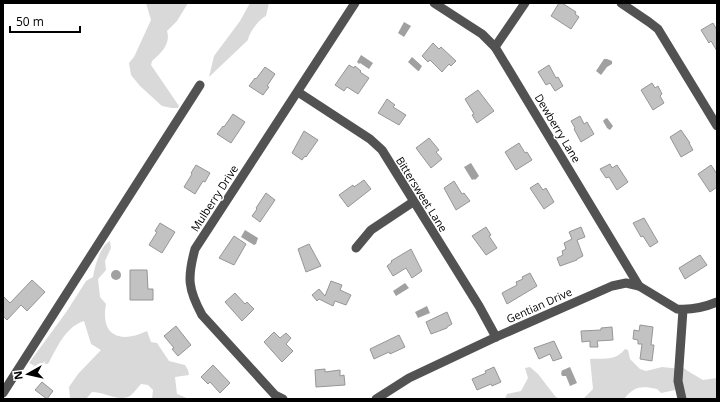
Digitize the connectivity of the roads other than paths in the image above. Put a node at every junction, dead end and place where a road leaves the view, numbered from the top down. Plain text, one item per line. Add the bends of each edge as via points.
1 (355, 3) edge
2 (434, 3) edge
3 (524, 3) edge
4 (621, 3) edge
5 (495, 48) junction
6 (200, 85) dead end
7 (298, 92) junction
8 (717, 126) edge
9 (413, 202) junction
10 (356, 248) dead end
11 (639, 286) junction
12 (717, 302) edge
13 (683, 310) junction
14 (496, 337) junction
15 (3, 393) edge
16 (283, 399) edge
17 (376, 399) edge
18 (682, 399) edge

1 - 7 street, Mulberry Drive
2 - 5 street, Dewberry Lane via 482,34
3 - 5 street
4 - 8 street via 658,30
5 - 11 street, Dewberry Lane
6 - 15 street
7 - 9 street, Bittersweet Lane via 370,139 382,150
7 - 16 street, Mulberry Drive via 196,249 190,266 190,284 194,300 202,315 275,394
9 - 10 street via 371,230
9 - 14 street, Bittersweet Lane
11 - 13 street, Gentian Drive
11 - 14 street, Gentian Drive via 626,283 612,286
12 - 13 street
13 - 18 street via 678,381
14 - 17 street, Gentian Drive via 409,378

